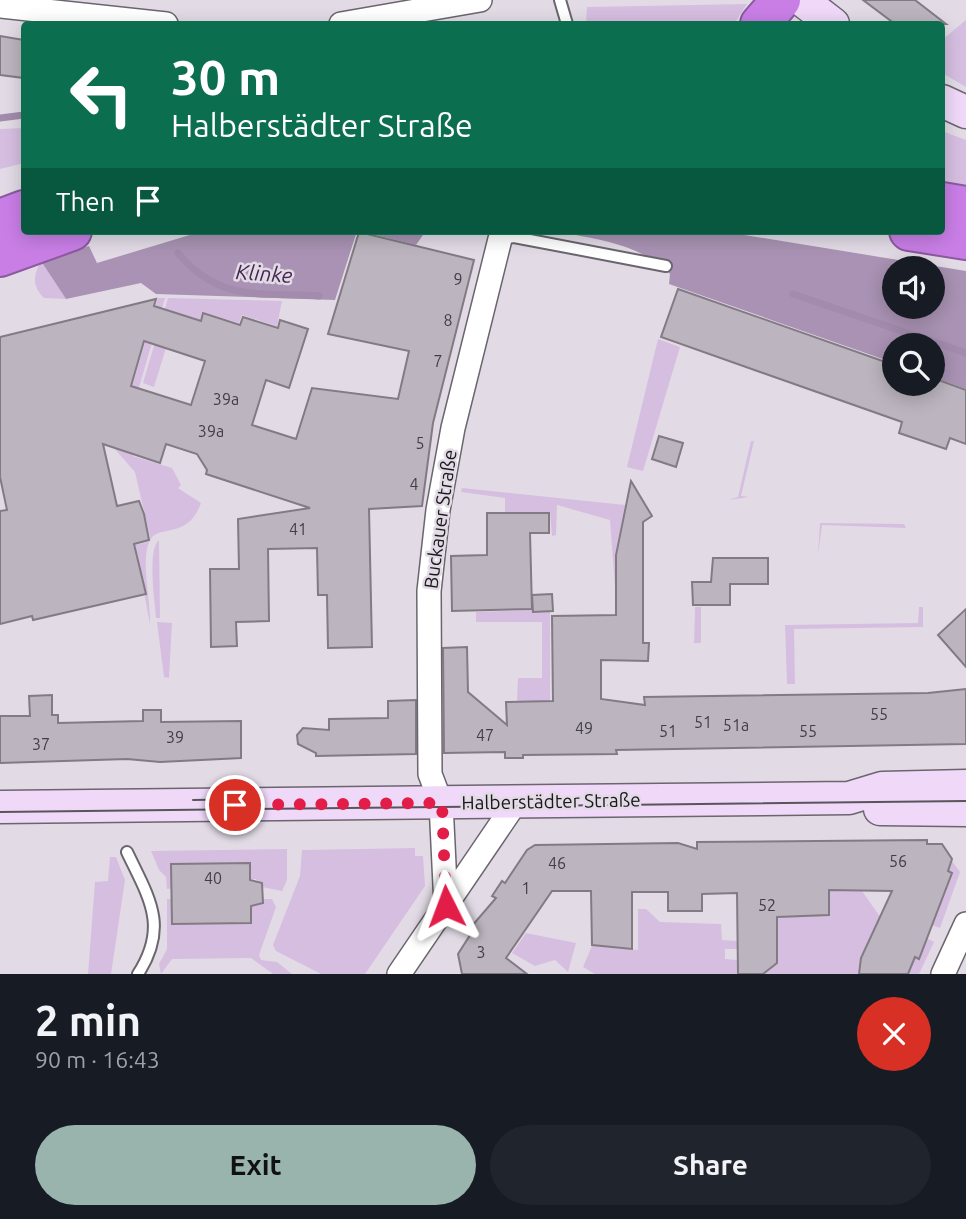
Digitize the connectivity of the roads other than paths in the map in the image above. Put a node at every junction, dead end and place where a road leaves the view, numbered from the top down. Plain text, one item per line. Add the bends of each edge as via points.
1 (480, 0) edge
2 (560, 0) edge
3 (781, 0) edge
4 (802, 0) edge
5 (0, 6) edge
6 (138, 21) edge
7 (358, 21) edge
8 (566, 21) edge
9 (763, 21) edge
10 (829, 21) edge
11 (945, 102) edge
12 (966, 112) edge
13 (945, 202) edge
14 (966, 206) edge
15 (21, 211) edge
16 (0, 219) edge
17 (61, 235) edge
18 (934, 235) edge
19 (500, 239) joint
20 (966, 240) edge
21 (0, 257) edge
22 (666, 266) dead end
23 (966, 786) edge
24 (849, 798) junction
25 (516, 802) junction
26 (442, 803) junction
27 (0, 807) edge
28 (966, 810) edge
29 (127, 852) dead end
30 (446, 906) junction
31 (966, 923) edge
32 (404, 972) edge
33 (138, 974) edge
34 (943, 974) edge

1 - 7 street
2 - 8 lane
3 - 9 highway
4 - 10 main road
5 - 6 street
11 - 12 main road
13 - 14 highway
15 - 16 highway
17 - 21 highway
18 - 20 highway
19 - 22 lane via 514,237
19 - 26 street, Buckauer Straße via 453,428 430,578 430,774
23 - 24 main road, Halberstädter Straße via 882,788
24 - 25 main road, Halberstädter Straße
24 - 28 main road, Halberstädter Straße via 877,809
25 - 26 main road, Halberstädter Straße
25 - 30 street
26 - 27 main road, Halberstädter Straße
26 - 30 street, Buckauer Straße
29 - 33 lane via 155,910 155,936
30 - 32 street
31 - 34 street

